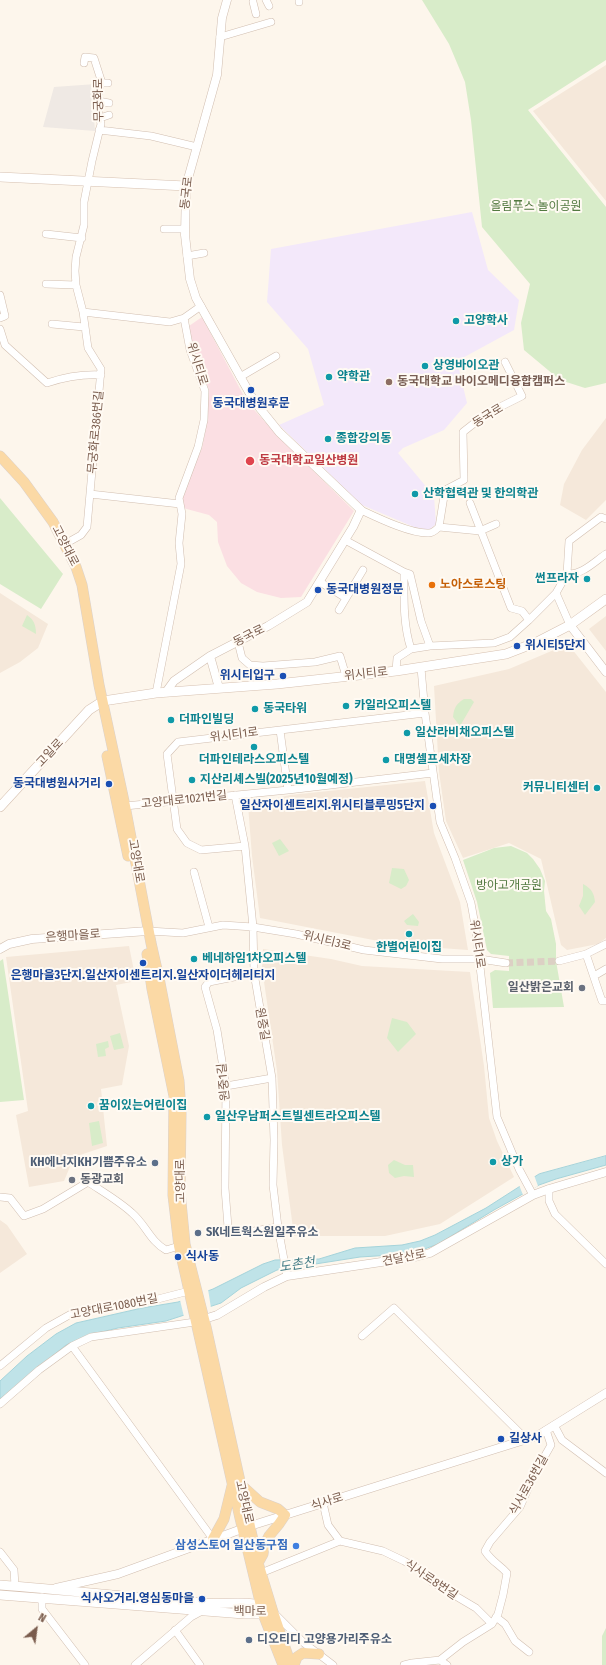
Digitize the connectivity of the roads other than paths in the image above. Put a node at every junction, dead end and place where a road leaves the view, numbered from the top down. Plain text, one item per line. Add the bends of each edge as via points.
1 (227, 0) edge
2 (253, 1) edge
3 (256, 14) dead end
4 (271, 22) dead end
5 (220, 37) junction
6 (84, 63) dead end
7 (100, 83) junction
8 (108, 84) dead end
9 (98, 101) junction
10 (109, 103) dead end
11 (109, 115) dead end
12 (100, 118) junction
13 (99, 130) junction
14 (197, 147) junction
15 (0, 177) edge
16 (88, 181) junction
17 (186, 186) junction
18 (164, 229) dead end
19 (185, 229) junction
20 (46, 234) dead end
21 (82, 238) junction
22 (204, 254) dead end
23 (187, 256) junction
24 (46, 284) dead end
25 (76, 285) junction
26 (0, 295) edge
27 (201, 306) junction
28 (83, 312) junction
29 (0, 318) edge
30 (184, 318) junction
31 (52, 324) dead end
32 (84, 328) junction
33 (0, 329) edge
34 (276, 356) dead end
35 (505, 362) dead end
36 (101, 375) junction
37 (240, 377) junction
38 (0, 456) edge
39 (0, 466) edge
40 (90, 494) junction
41 (470, 503) dead end
42 (180, 504) junction
43 (361, 510) junction
44 (606, 519) edge
45 (496, 524) dead end
46 (438, 527) junction
47 (480, 531) junction
48 (345, 540) junction
49 (65, 544) junction
50 (606, 554) edge
51 (364, 570) dead end
52 (404, 572) junction
53 (567, 574) junction
54 (320, 582) junction
55 (556, 593) junction
56 (346, 598) junction
57 (606, 599) edge
58 (339, 610) dead end
59 (529, 620) junction
60 (570, 625) junction
61 (238, 642) junction
62 (430, 646) junction
63 (411, 649) junction
64 (210, 656) junction
65 (421, 668) junction
66 (396, 670) junction
67 (606, 672) edge
68 (346, 676) junction
69 (218, 688) junction
70 (166, 692) junction
71 (156, 693) junction
72 (100, 703) junction
73 (425, 713) junction
74 (280, 730) junction
75 (433, 773) junction
76 (288, 790) junction
77 (235, 795) junction
78 (172, 801) junction
79 (125, 806) junction
80 (0, 807) edge
81 (245, 846) junction
82 (194, 872) dead end
83 (253, 926) junction
84 (209, 928) junction
85 (146, 931) junction
86 (606, 944) edge
87 (0, 949) edge
88 (586, 954) junction
89 (480, 959) junction
90 (559, 960) tunnel mouth
91 (506, 963) tunnel mouth
92 (606, 969) edge
93 (254, 973) junction
94 (594, 976) junction
95 (606, 1001) edge
96 (272, 1078) junction
97 (226, 1086) junction
98 (606, 1172) edge
99 (549, 1189) junction
100 (532, 1194) junction
101 (0, 1197) edge
102 (278, 1226) junction
103 (179, 1246) junction
104 (606, 1264) edge
105 (286, 1274) junction
106 (193, 1291) junction
107 (199, 1317) junction
108 (362, 1336) dead end
109 (72, 1346) junction
110 (0, 1366) edge
111 (606, 1393) edge
112 (0, 1404) edge
113 (554, 1425) junction
114 (546, 1430) junction
115 (526, 1439) junction
116 (606, 1473) edge
117 (236, 1483) junction
118 (323, 1503) junction
119 (285, 1515) junction
120 (246, 1528) junction
121 (213, 1539) junction
122 (340, 1541) junction
123 (0, 1552) edge
124 (258, 1563) junction
125 (261, 1573) junction
126 (0, 1585) edge
127 (14, 1586) junction
128 (51, 1589) junction
129 (0, 1594) edge
130 (42, 1597) junction
131 (204, 1610) junction
132 (266, 1611) junction
133 (494, 1620) junction
134 (175, 1630) junction
135 (529, 1652) dead end
136 (319, 1654) junction
137 (440, 1660) junction
138 (85, 1665) edge
139 (135, 1665) edge
140 (200, 1665) edge
141 (283, 1665) edge
142 (293, 1665) edge
143 (333, 1665) edge
144 (404, 1665) edge
145 (448, 1665) edge

1 - 5 street, 동국로
2 - 3 street
4 - 5 street
5 - 14 street, 동국로 via 217,75
6 - 7 street, 무궁화로 via 85,57 94,58
7 - 8 street
7 - 9 street, 무궁화로
9 - 10 street
9 - 12 street, 무궁화로
11 - 12 street
12 - 13 street, 무궁화로
13 - 14 street via 151,136
13 - 16 street, 무궁화로
14 - 17 street, 동국로
15 - 16 main road
16 - 17 main road
16 - 21 street, 무궁화로386번길
17 - 19 street, 동국로
18 - 19 street
19 - 23 street, 동국로
20 - 21 street
21 - 25 street, 무궁화로386번길 via 76,257
22 - 23 street
23 - 27 street, 동국로 via 190,279
24 - 25 street
25 - 28 street, 무궁화로386번길
26 - 29 street via 5,316
27 - 30 street
27 - 37 street, 동국로
28 - 30 street via 170,322
28 - 32 street, 무궁화로386번길
30 - 42 street, 위시티로 via 190,350 205,391 204,420 198,447 178,498
31 - 32 street
32 - 36 street, 무궁화로386번길 via 88,348 101,369
33 - 36 street via 5,345 47,383 86,374
34 - 37 street
35 - 46 street, 동국로 via 522,396 486,414 463,432 464,480 445,490
36 - 40 street, 무궁화로386번길
37 - 43 street, 동국로 via 273,426
38 - 49 main road, 고양대로 via 24,482 53,522
39 - 72 main road, 고양대로 via 35,504 71,571
40 - 42 street
40 - 49 street, 무궁화로386번길 via 87,527 80,535
41 - 47 street
42 - 71 street, 위시티로 via 181,564
43 - 46 street, 동국로 via 413,531 430,534
43 - 48 street, 동국로
44 - 53 street via 601,517 569,541
45 - 47 street
46 - 47 street
47 - 59 street via 511,608 522,611
48 - 52 street
48 - 54 street, 동국로
49 - 72 main road, 고양대로 via 82,585
50 - 53 street via 581,572
51 - 56 street
52 - 62 street via 410,574
52 - 63 street via 404,607
53 - 55 street
54 - 56 street
54 - 61 street, 동국로 via 307,602
55 - 59 street
55 - 60 street
56 - 58 street
57 - 60 main road, 위시티로
59 - 62 street via 510,637 494,643
60 - 65 main road, 위시티로 via 506,654
60 - 67 street
61 - 64 street, 동국로
61 - 68 street via 242,658 250,665 315,662 340,656
62 - 63 street
63 - 66 street via 397,658
64 - 69 street
64 - 70 street, 동국로 via 174,681
65 - 66 main road, 위시티로
65 - 73 street, 위시티1로
66 - 68 main road, 위시티로
68 - 69 main road, 위시티로
69 - 70 main road, 위시티로
70 - 71 main road, 위시티로
71 - 72 main road, 위시티로
72 - 79 main road, 고양대로
72 - 80 main road, 고일로 via 89,710
72 - 85 main road, 고양대로
73 - 74 street, 위시티1로
73 - 75 street, 위시티1로
74 - 76 street
74 - 78 street, 위시티1로 via 178,742 167,754
75 - 76 street, 고양대로1021번길
75 - 89 street, 위시티1로 via 440,822 471,903
76 - 77 street, 고양대로1021번길
77 - 78 street, 고양대로1021번길
77 - 81 street, 원중길
78 - 79 street, 고양대로1021번길
78 - 81 street, 위시티1로 via 177,829 187,843 201,850
79 - 85 main road, 고양대로
81 - 83 street, 원중길
82 - 84 street
83 - 84 street, 위시티3로 via 223,925
83 - 89 street, 위시티3로 via 364,950 442,959
83 - 93 street, 원중길
84 - 85 street, 위시티3로 via 183,933
85 - 87 street, 은행마을로 via 26,940
85 - 103 main road, 고양대로 via 152,989 174,1096 173,1195
85 - 106 main road, 고양대로 via 179,1081 181,1207
86 - 88 street
88 - 90 street
88 - 94 street
89 - 91 street, 위시티3로
89 - 100 street, 위시티1로 via 497,1117
92 - 94 street
93 - 96 street, 원중길
93 - 97 street, 원중1길 via 208,982 205,987 217,1030
94 - 95 street via 602,1001
96 - 97 street
96 - 102 street, 원중길 via 273,1185
97 - 102 street, 원중1길 via 225,1188 228,1228 236,1234
98 - 99 street, 견달산로
99 - 100 street, 견달산로
99 - 104 street via 549,1201 555,1214
100 - 105 street, 견달산로 via 445,1246 422,1256
101 - 103 street via 10,1198 24,1216 43,1209 88,1182 132,1213 147,1229 156,1244 166,1250
102 - 105 street, 원중길
103 - 106 main road, 고양대로
105 - 107 street, 견달산로 via 217,1315
106 - 107 main road, 고양대로
106 - 110 street, 고양대로1080번길 via 71,1314 46,1328
107 - 109 street via 156,1329 90,1337
107 - 117 main road, 고양대로
108 - 115 street via 394,1308
109 - 112 street via 39,1370
109 - 121 street
111 - 113 street, 식사로
113 - 114 street, 식사로
113 - 116 street via 562,1440
114 - 115 street, 식사로
114 - 133 street, 식사로36번길 via 551,1445 520,1507 485,1551 492,1561 507,1573 504,1595
115 - 118 street, 식사로
117 - 119 main road via 260,1502 278,1509
117 - 120 main road, 고양대로
117 - 121 main road via 230,1492 224,1519
118 - 119 street, 식사로
118 - 122 street via 328,1525
119 - 120 street, 식사로
119 - 124 main road via 269,1536
120 - 121 street, 식사로
120 - 124 main road, 고양대로
120 - 132 main road, 고양대로
121 - 128 street, 식사로 via 118,1574
122 - 125 street
122 - 133 street, 식사로8번길 via 383,1551 422,1571 432,1582
123 - 127 street via 14,1570
124 - 125 main road, 고양대로
125 - 132 main road, 고양대로
126 - 127 main road, 백마로
127 - 128 main road, 백마로
128 - 130 street, 식사로
128 - 132 main road, 백마로 via 205,1604 244,1604
129 - 130 main road, 백마로
130 - 131 main road, 백마로
130 - 138 street via 42,1610
131 - 132 main road, 백마로
131 - 134 street
132 - 136 street
132 - 141 main road, 고양대로
132 - 142 main road, 고양대로
133 - 135 street via 505,1624 515,1642
133 - 137 street
134 - 139 street
134 - 140 street
136 - 142 main road via 303,1653 297,1657
136 - 143 street
137 - 144 street
137 - 145 street

